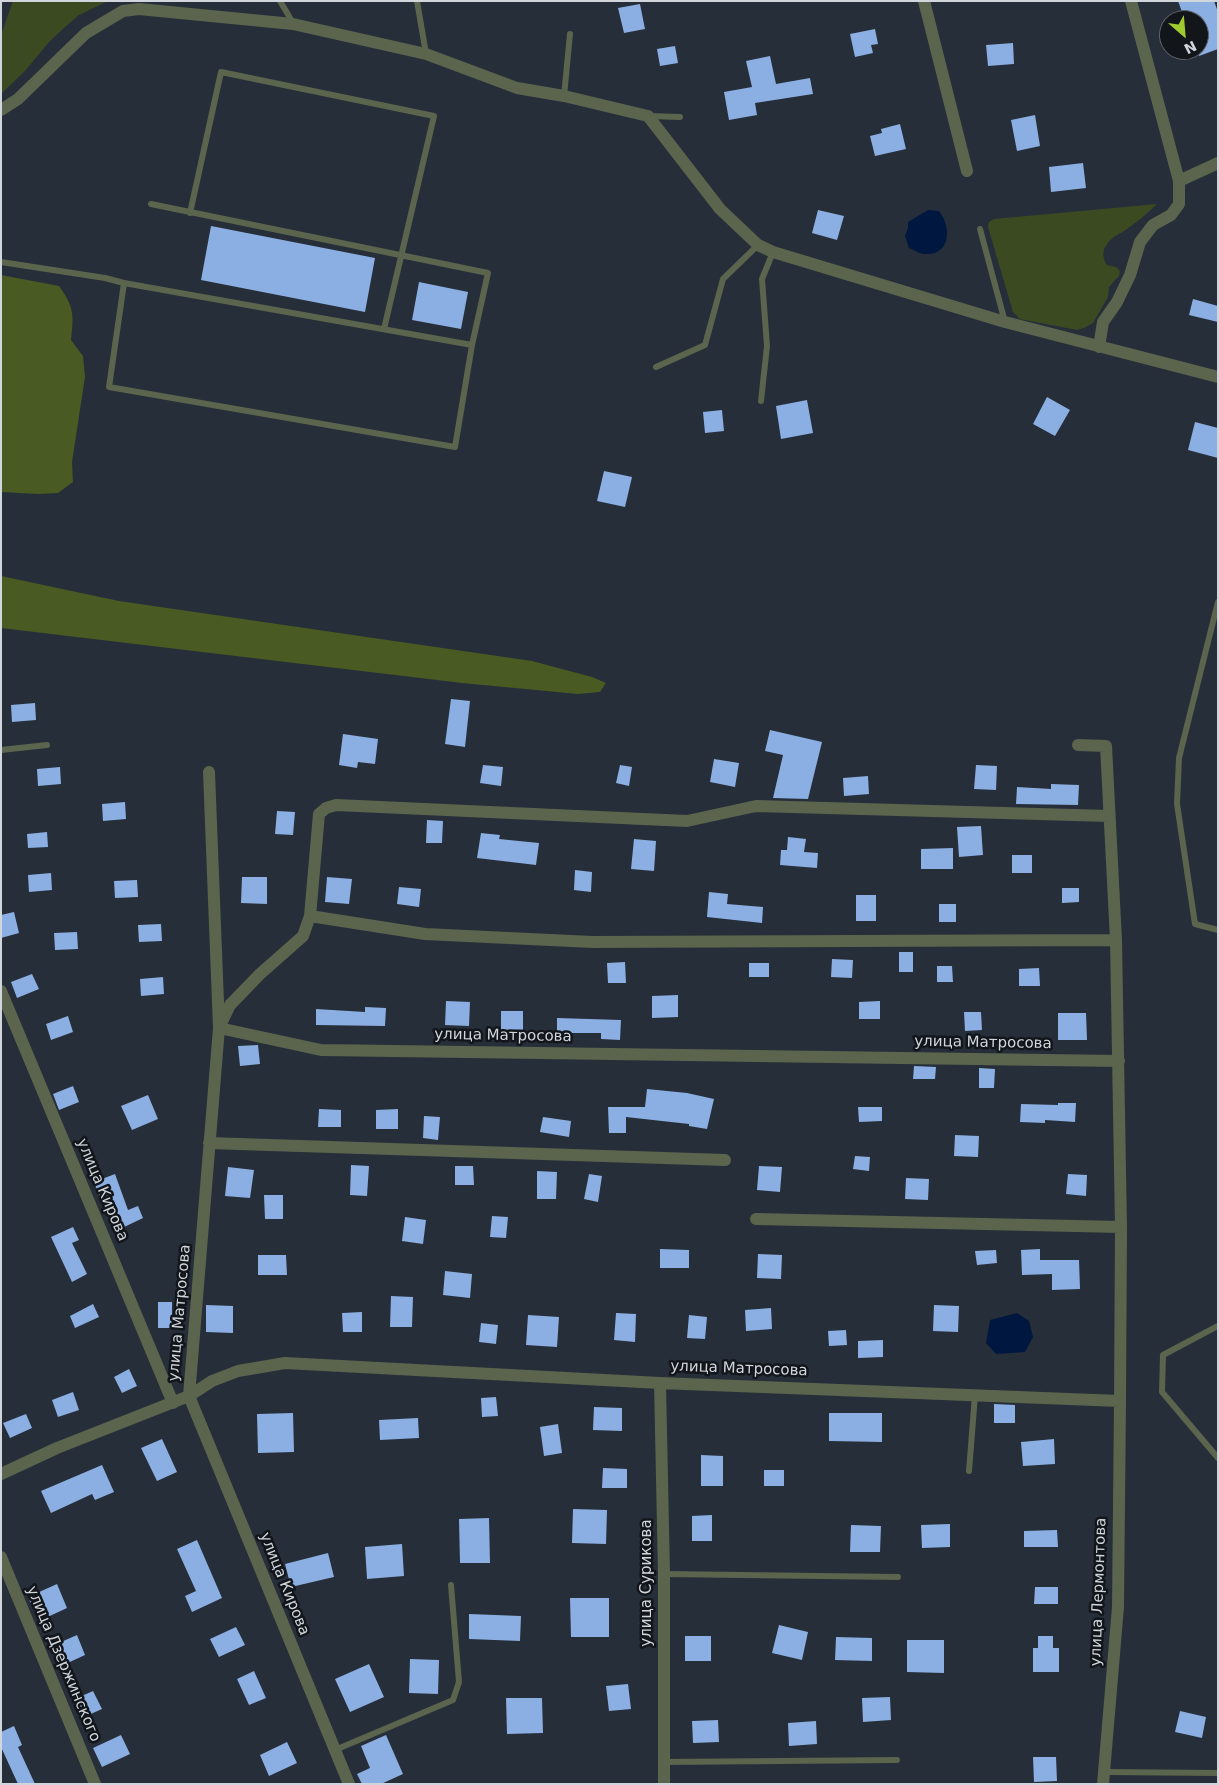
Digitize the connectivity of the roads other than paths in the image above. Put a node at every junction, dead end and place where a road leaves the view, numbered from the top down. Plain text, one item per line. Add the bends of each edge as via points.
1 (280, 1) edge
2 (417, 1) edge
3 (924, 1) edge
4 (1131, 1) edge
5 (293, 24) junction
6 (570, 34) dead end
7 (426, 54) junction
8 (564, 96) junction
9 (1, 110) edge
10 (648, 116) junction
11 (680, 117) dead end
12 (1218, 163) edge
13 (967, 171) dead end
14 (1180, 181) junction
15 (151, 204) dead end
16 (190, 213) junction
17 (980, 229) dead end
18 (758, 244) junction
19 (773, 252) junction
20 (401, 255) junction
21 (1, 262) edge
22 (124, 283) junction
23 (1005, 322) junction
24 (384, 330) junction
25 (472, 345) junction
26 (1099, 347) junction
27 (656, 367) dead end
28 (1218, 377) edge
29 (761, 401) dead end
30 (1218, 602) edge
31 (47, 745) dead end
32 (1078, 745) dead end
33 (1, 750) edge
34 (209, 772) dead end
35 (1109, 816) junction
36 (310, 916) junction
37 (1218, 930) edge
38 (1116, 940) junction
39 (1, 991) edge
40 (219, 1028) junction
41 (1119, 1061) junction
42 (209, 1143) junction
43 (725, 1160) dead end
44 (756, 1219) dead end
45 (1120, 1227) junction
46 (1218, 1326) edge
47 (660, 1383) junction
48 (975, 1394) junction
49 (189, 1396) junction
50 (1120, 1401) junction
51 (173, 1403) junction
52 (1218, 1458) edge
53 (969, 1471) dead end
54 (1, 1474) edge
55 (1, 1557) edge
56 (664, 1574) junction
57 (898, 1577) dead end
58 (451, 1585) dead end
59 (335, 1750) junction
60 (897, 1760) dead end
61 (663, 1762) junction
62 (1218, 1773) edge
63 (1103, 1778) edge
64 (95, 1784) edge
65 (349, 1784) edge
66 (664, 1784) edge

1 - 5 lane
2 - 7 lane
3 - 13 street
4 - 14 street
5 - 7 street
5 - 9 street via 139,8 123,11 86,33 18,99
6 - 8 lane
7 - 8 street via 517,88
8 - 10 street
10 - 11 lane
10 - 18 street via 720,209
12 - 14 street
14 - 26 street via 1179,204 1171,215 1153,225 1140,242 1130,275 1103,322
15 - 16 lane
16 - 20 lane
16 - 20 lane via 221,72 434,116
17 - 23 lane
18 - 19 street
18 - 27 lane via 723,278 705,345
19 - 23 street
19 - 29 lane via 762,279 767,346
20 - 24 lane
20 - 25 lane via 488,273
21 - 22 lane
22 - 24 lane
22 - 25 lane via 108,387 455,448
23 - 26 street
24 - 25 lane
26 - 28 street
30 - 37 lane via 1179,758 1177,804 1195,924
31 - 33 lane
32 - 35 street via 1106,746
34 - 40 street, улица Матросова
35 - 36 street, улица Матросова via 756,806 686,821 336,805 319,814
35 - 38 street
36 - 38 street via 425,934 592,942
36 - 40 street, улица Матросова via 303,936 230,1005
38 - 41 street
39 - 51 street, улица Кирова
40 - 41 street, улица Матросова via 322,1050
40 - 42 street, улица Матросова
41 - 45 street
42 - 43 street
42 - 49 street, улица Матросова
44 - 45 street
45 - 50 street
46 - 52 lane via 1163,1355 1162,1392
47 - 48 street, улица Матросова
47 - 49 street, улица Матросова via 285,1363 238,1371 212,1381
47 - 56 street, улица Сурикова
48 - 50 street, улица Матросова
48 - 53 lane
49 - 51 street, улица Матросова
49 - 59 street, улица Кирова
50 - 63 street, улица Лермонтова via 1118,1607
51 - 54 street, улица Матросова via 57,1448
55 - 64 street, улица Дзержинского
56 - 57 lane
56 - 61 street, улица Сурикова
58 - 59 lane via 459,1682 453,1700
59 - 65 street, улица Кирова
60 - 61 lane
61 - 66 street, улица Сурикова
62 - 63 lane

